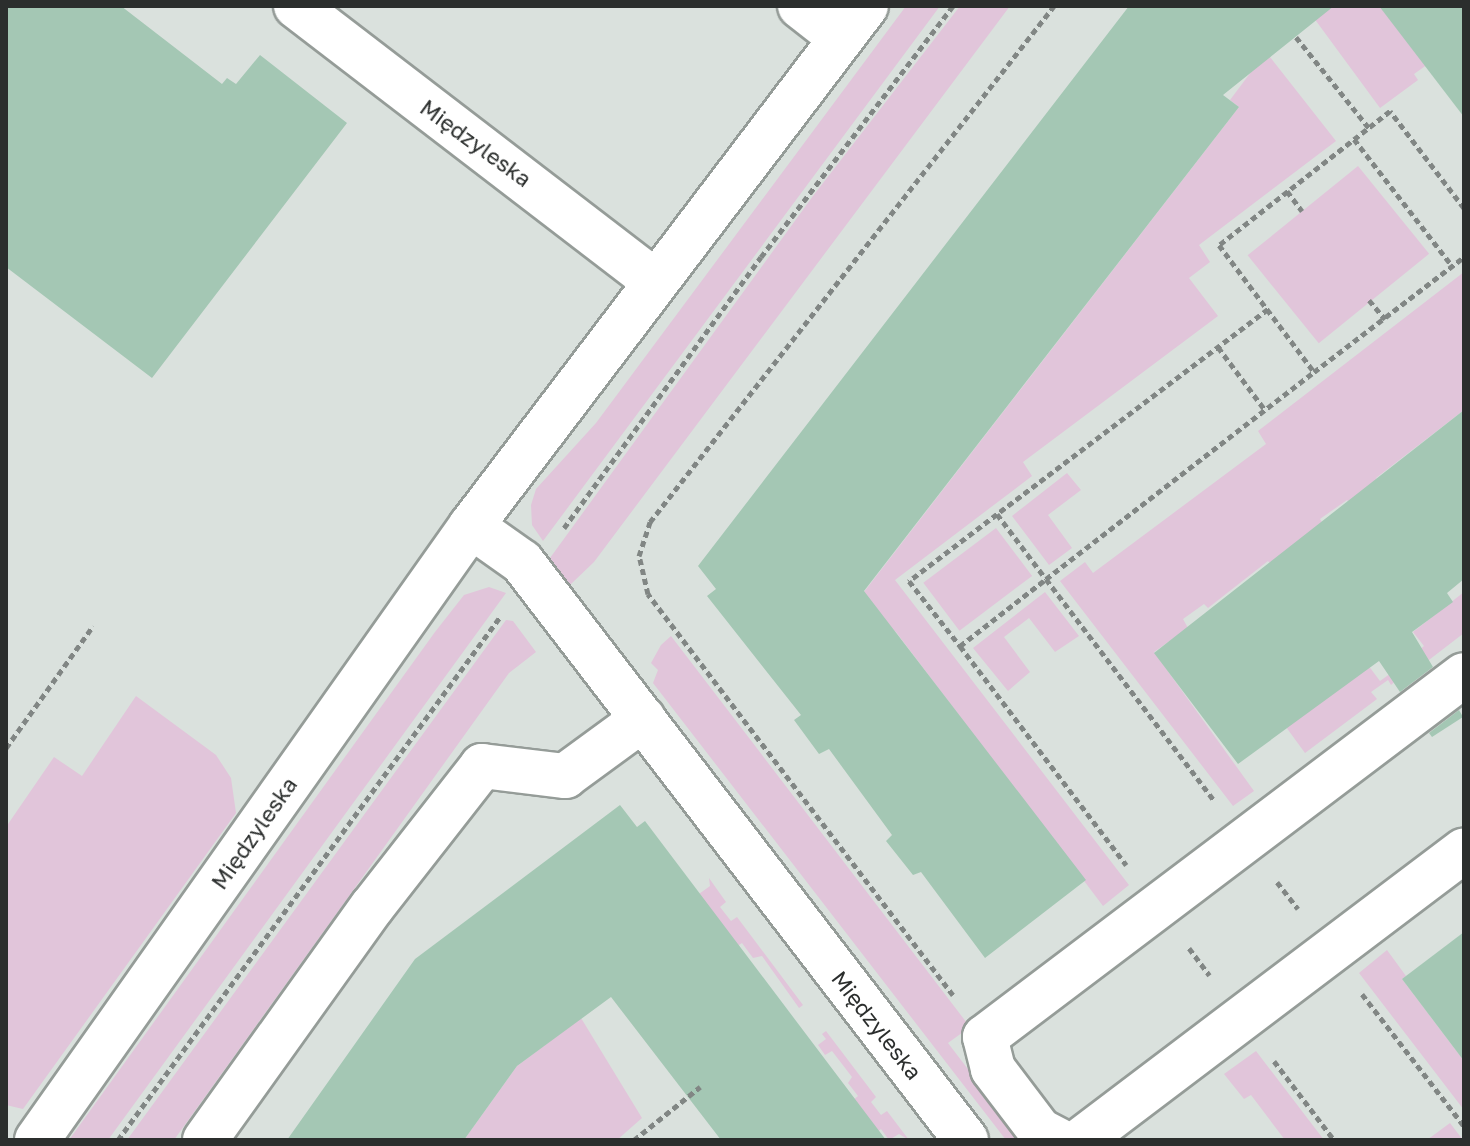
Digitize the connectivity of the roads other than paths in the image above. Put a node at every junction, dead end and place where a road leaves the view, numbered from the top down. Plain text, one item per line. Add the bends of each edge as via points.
1 (296, 6) edge
2 (800, 6) edge
3 (853, 22) edge
4 (655, 281) junction
5 (471, 526) junction
6 (1464, 675) edge
7 (643, 719) junction
8 (1464, 850) edge
9 (37, 1140) edge
10 (205, 1140) edge
11 (966, 1140) edge
12 (1058, 1140) edge
13 (1081, 1140) edge

1 - 4 street, Międzyleska
2 - 3 street
3 - 4 street, Międzyleska
4 - 5 street, Międzyleska
5 - 7 street, Międzyleska via 522,562
5 - 9 street, Międzyleska
6 - 12 street via 985,1037 993,1069 1040,1131
7 - 10 street via 565,776 482,766 372,907
7 - 11 street, Międzyleska
8 - 13 street

